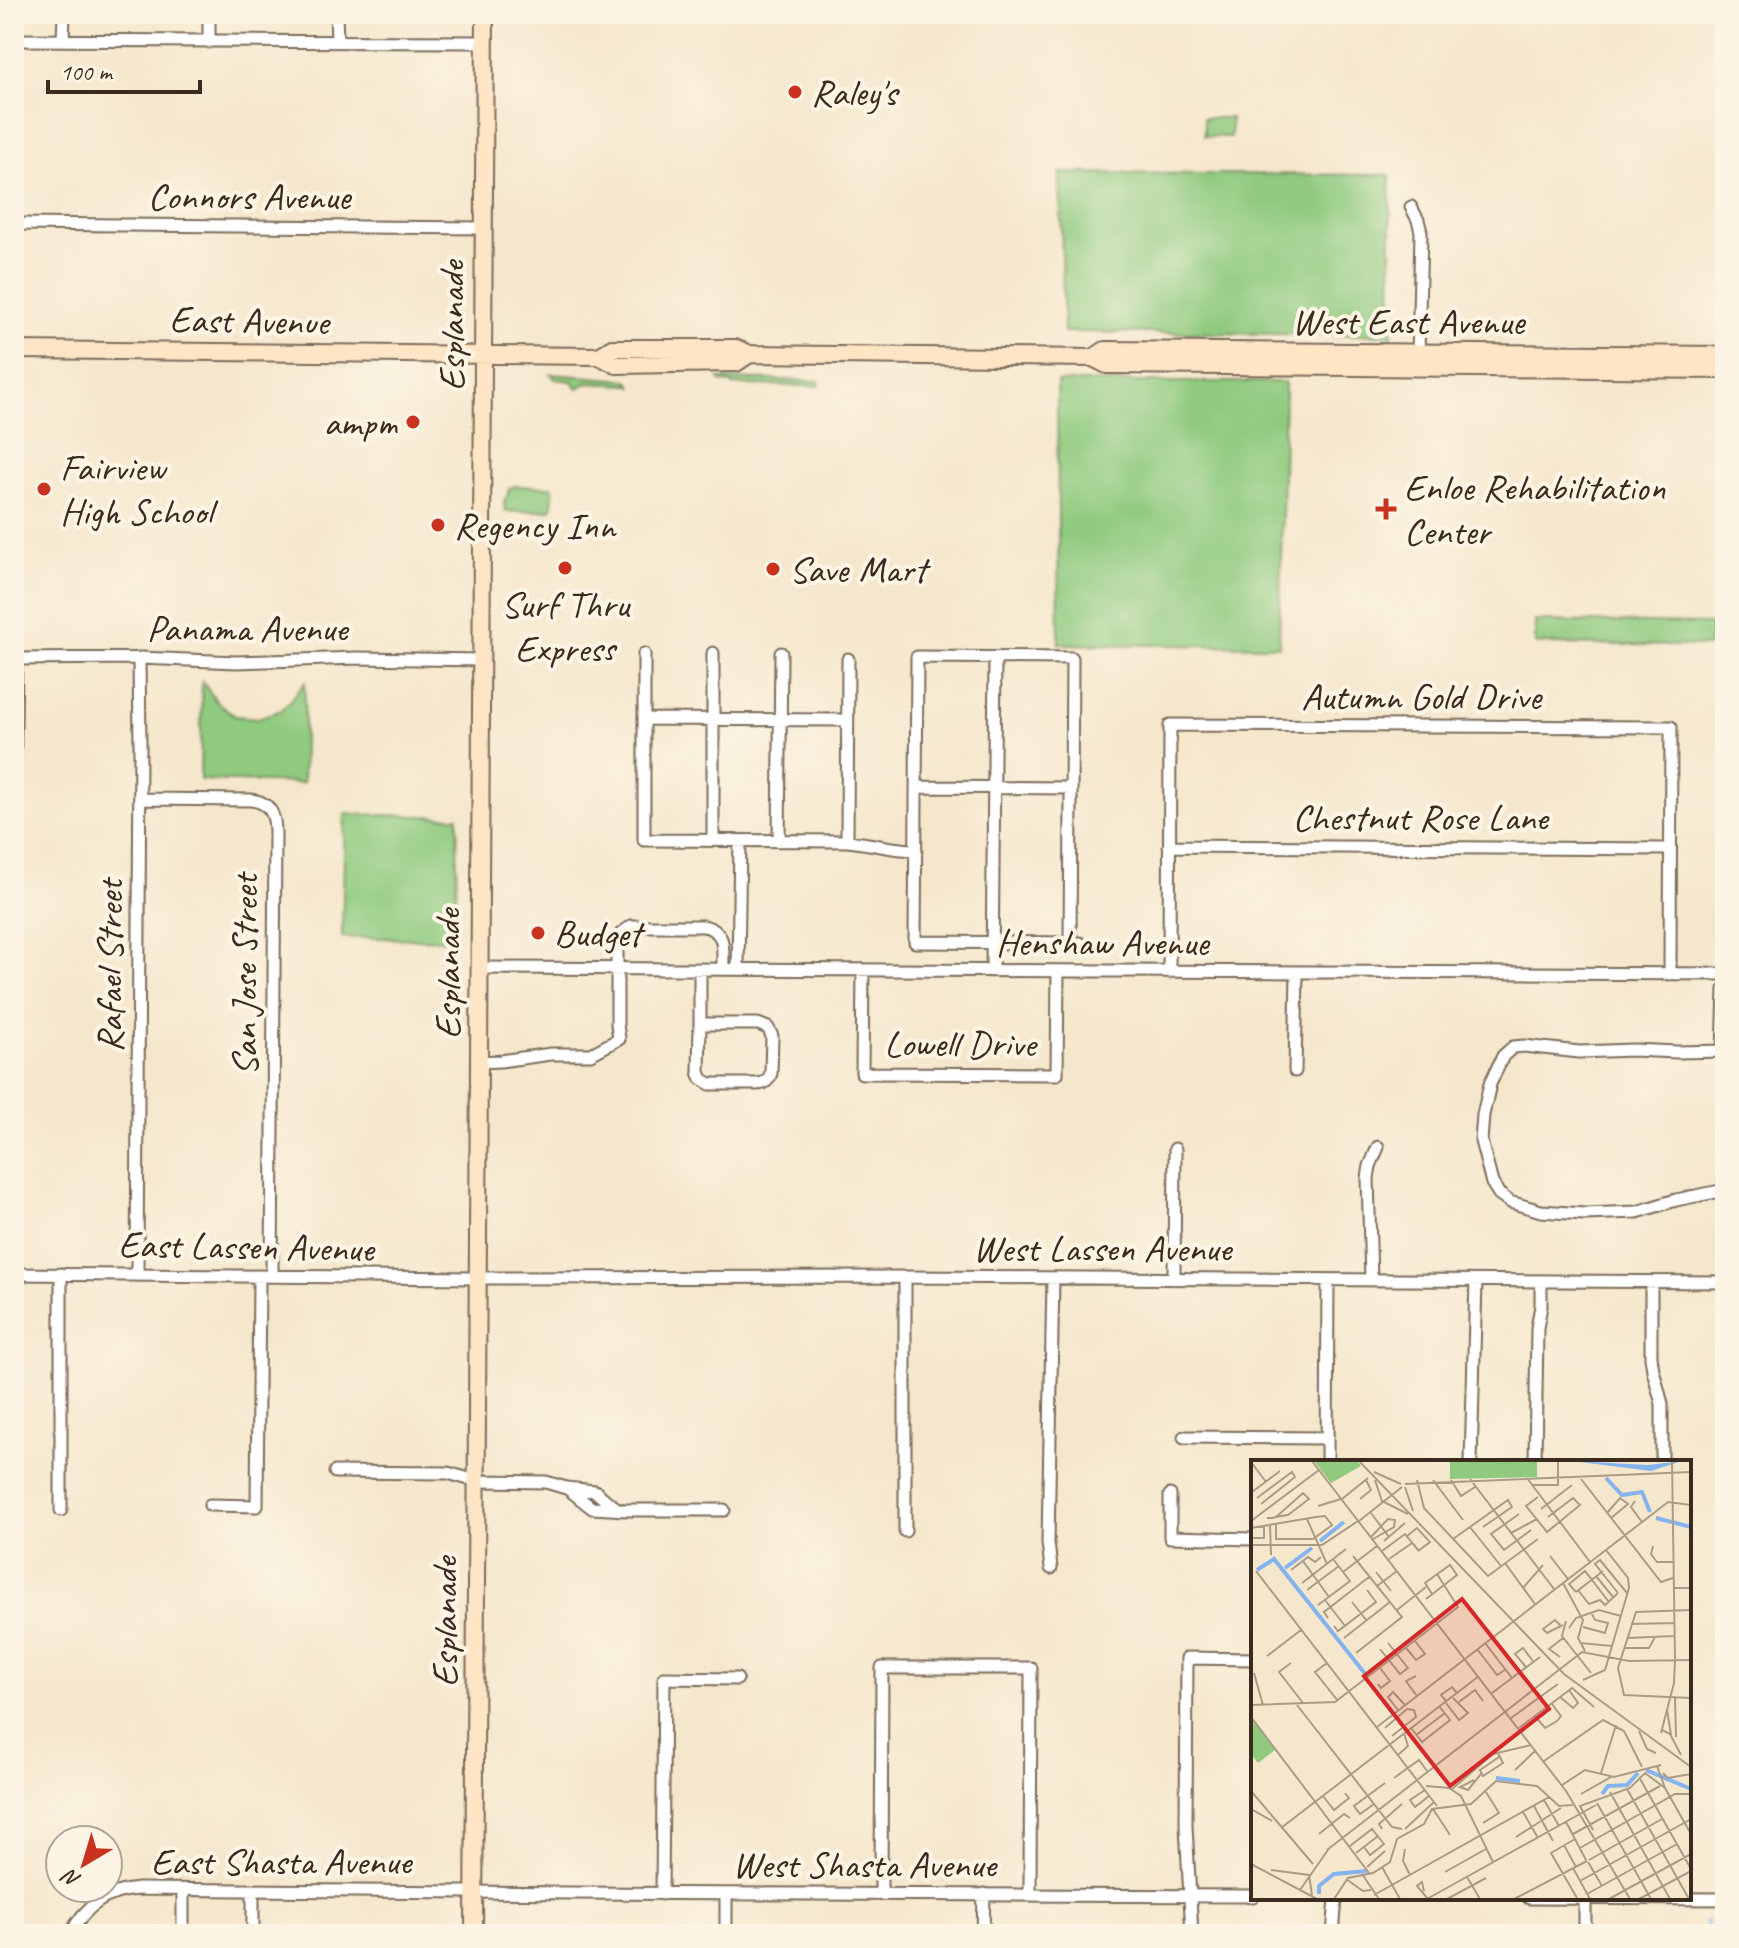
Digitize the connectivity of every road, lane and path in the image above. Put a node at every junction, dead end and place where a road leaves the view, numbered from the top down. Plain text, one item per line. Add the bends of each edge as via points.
1 (64, 14) edge
2 (209, 14) edge
3 (336, 14) edge
4 (485, 14) edge
5 (14, 40) edge
6 (63, 40) junction
7 (337, 40) junction
8 (209, 42) junction
9 (485, 42) junction
10 (1411, 207) dead end
11 (14, 224) edge
12 (484, 228) junction
13 (14, 350) edge
14 (483, 355) junction
15 (1725, 355) edge
16 (1418, 360) junction
17 (1725, 370) edge
18 (713, 653) dead end
19 (781, 653) dead end
20 (644, 654) dead end
21 (139, 658) junction
22 (995, 658) junction
23 (15, 659) edge
24 (848, 659) dead end
25 (481, 660) junction
26 (645, 719) junction
27 (712, 720) junction
28 (847, 720) junction
29 (780, 721) junction
30 (916, 787) junction
31 (994, 787) junction
32 (1071, 788) junction
33 (140, 799) junction
34 (14, 803) edge
35 (713, 840) junction
36 (740, 841) junction
37 (779, 841) junction
38 (847, 841) junction
39 (1169, 846) junction
40 (1670, 849) junction
41 (916, 850) junction
42 (993, 942) junction
43 (479, 968) junction
44 (618, 968) junction
45 (700, 969) junction
46 (723, 969) junction
47 (738, 969) junction
48 (863, 970) junction
49 (992, 971) junction
50 (1058, 971) junction
51 (1169, 972) junction
52 (1297, 972) junction
53 (1670, 974) junction
54 (1725, 974) edge
55 (1725, 989) edge
56 (700, 1024) junction
57 (1724, 1051) edge
58 (479, 1062) junction
59 (1295, 1071) dead end
60 (1725, 1084) edge
61 (1378, 1147) dead end
62 (1175, 1149) dead end
63 (1725, 1153) edge
64 (1725, 1170) edge
65 (1725, 1190) edge
66 (14, 1274) edge
67 (61, 1274) junction
68 (137, 1274) junction
69 (259, 1276) junction
70 (272, 1276) junction
71 (905, 1277) junction
72 (477, 1278) junction
73 (1053, 1278) junction
74 (1174, 1279) junction
75 (1371, 1280) junction
76 (1328, 1281) junction
77 (1476, 1281) junction
78 (1541, 1281) junction
79 (1651, 1282) junction
80 (1725, 1282) edge
81 (1184, 1437) dead end
82 (1327, 1438) junction
83 (1327, 1460) edge
84 (1471, 1460) edge
85 (1535, 1460) edge
86 (1662, 1460) edge
87 (335, 1472) dead end
88 (476, 1481) junction
89 (566, 1488) junction
90 (597, 1493) junction
91 (1170, 1495) dead end
92 (210, 1505) dead end
93 (590, 1506) junction
94 (61, 1510) dead end
95 (620, 1510) junction
96 (724, 1510) dead end
97 (905, 1531) dead end
98 (1251, 1539) edge
99 (1051, 1568) dead end
100 (1251, 1659) edge
101 (737, 1679) dead end
102 (183, 1890) junction
103 (253, 1890) junction
104 (474, 1892) junction
105 (662, 1894) junction
106 (726, 1894) junction
107 (881, 1894) junction
108 (984, 1894) junction
109 (1030, 1895) junction
110 (1190, 1896) junction
111 (1251, 1896) edge
112 (1691, 1899) edge
113 (1725, 1899) edge
114 (1336, 1900) edge
115 (1585, 1900) edge
116 (71, 1934) edge
117 (183, 1934) edge
118 (253, 1934) edge
119 (474, 1934) edge
120 (726, 1934) edge
121 (983, 1934) edge
122 (1192, 1934) edge
123 (1333, 1934) edge
124 (1585, 1934) edge

1 - 6 street
2 - 8 street
3 - 7 street
4 - 9 main road, Esplanade
5 - 6 street
6 - 8 street
7 - 8 street
7 - 9 street
9 - 12 main road, Esplanade
10 - 16 street via 1421,232
11 - 12 street, Connors Avenue
12 - 14 main road, Esplanade
13 - 14 main road, East Avenue
14 - 16 main road, West East Avenue via 599,356 612,348 735,348 750,354 1093,358 1107,365
14 - 25 main road, Esplanade
15 - 16 main road, West East Avenue
16 - 17 main road, West East Avenue
18 - 27 street
19 - 29 street
20 - 26 street
21 - 23 street, Panama Avenue
21 - 25 street, Panama Avenue
21 - 33 street, Rafael Street
22 - 30 street via 917,657
22 - 31 street
22 - 32 street via 1072,658
23 - 34 street
24 - 28 street
25 - 43 main road, Esplanade
26 - 27 street
26 - 35 street via 644,840
27 - 29 street
27 - 35 street
28 - 29 street
28 - 38 street
29 - 37 street
30 - 31 street
30 - 41 street
31 - 32 street
31 - 42 street
32 - 42 street via 1075,942
33 - 68 street, Rafael Street
33 - 70 street, San Jose Street via 251,800 264,803 274,815
35 - 36 street
36 - 37 street
36 - 47 street
37 - 38 street
38 - 41 street
39 - 40 street, Chestnut Rose Lane
39 - 40 street, Autumn Gold Drive via 1170,725 1671,727
39 - 51 street, Autumn Gold Drive
40 - 53 street, Autumn Gold Drive
41 - 42 street via 915,942
42 - 49 street
43 - 44 street, Henshaw Avenue
43 - 58 main road, Esplanade
44 - 45 street, Henshaw Avenue
44 - 46 street via 618,941 627,928 704,926 721,937
44 - 58 street via 619,1039 591,1054
45 - 46 street, Henshaw Avenue
45 - 56 street
46 - 47 street, Henshaw Avenue
47 - 48 street, Henshaw Avenue
48 - 49 street, Henshaw Avenue
48 - 50 street, Lowell Drive via 862,1073 1057,1074
49 - 50 street, Henshaw Avenue
50 - 51 street, Henshaw Avenue
51 - 52 street, Henshaw Avenue
52 - 53 street, Henshaw Avenue
52 - 59 street
53 - 54 street, Henshaw Avenue
55 - 57 street
56 - 56 street via 699,1072 704,1081 761,1084 769,1079 768,1028
57 - 60 street
57 - 65 street via 1513,1047 1490,1084 1481,1141 1499,1194 1541,1211 1637,1212
58 - 72 main road, Esplanade
61 - 75 street via 1368,1178
62 - 74 street
63 - 64 street
66 - 67 street, East Lassen Avenue
67 - 68 street, East Lassen Avenue
67 - 94 street
68 - 69 street, East Lassen Avenue
69 - 70 street, East Lassen Avenue
69 - 92 street via 257,1506
70 - 72 street, East Lassen Avenue
71 - 72 street, West Lassen Avenue
71 - 73 street, West Lassen Avenue
71 - 97 street
72 - 88 main road, Esplanade
73 - 74 street, West Lassen Avenue
73 - 99 street
74 - 76 street, West Lassen Avenue
75 - 76 street, West Lassen Avenue
75 - 77 street, West Lassen Avenue
76 - 82 street
77 - 78 street, West Lassen Avenue
77 - 84 street
78 - 79 street, West Lassen Avenue
78 - 85 street
79 - 80 street, West Lassen Avenue
79 - 86 street via 1651,1357 1662,1404
81 - 82 street
82 - 83 street
87 - 88 street via 448,1473
88 - 89 street via 546,1482
88 - 104 main road, Esplanade
89 - 90 street
89 - 93 street
90 - 93 street via 601,1503
90 - 95 street
91 - 98 street via 1170,1537
93 - 95 street
95 - 96 street
100 - 110 street via 1187,1658
101 - 105 street via 664,1678
102 - 103 street, East Shasta Avenue
102 - 116 street, East Shasta Avenue via 111,1894 91,1906
102 - 117 street
103 - 104 street, East Shasta Avenue
103 - 118 street
104 - 105 street, West Shasta Avenue
104 - 119 main road, Esplanade
105 - 106 street, West Shasta Avenue
106 - 107 street, West Shasta Avenue
106 - 120 street
107 - 108 street, West Shasta Avenue
107 - 109 street via 882,1668 955,1667 1031,1668
108 - 109 street, West Shasta Avenue
108 - 121 street
109 - 110 street, West Shasta Avenue
110 - 111 street, West Shasta Avenue
110 - 122 street
112 - 113 street
114 - 123 street
115 - 124 street

